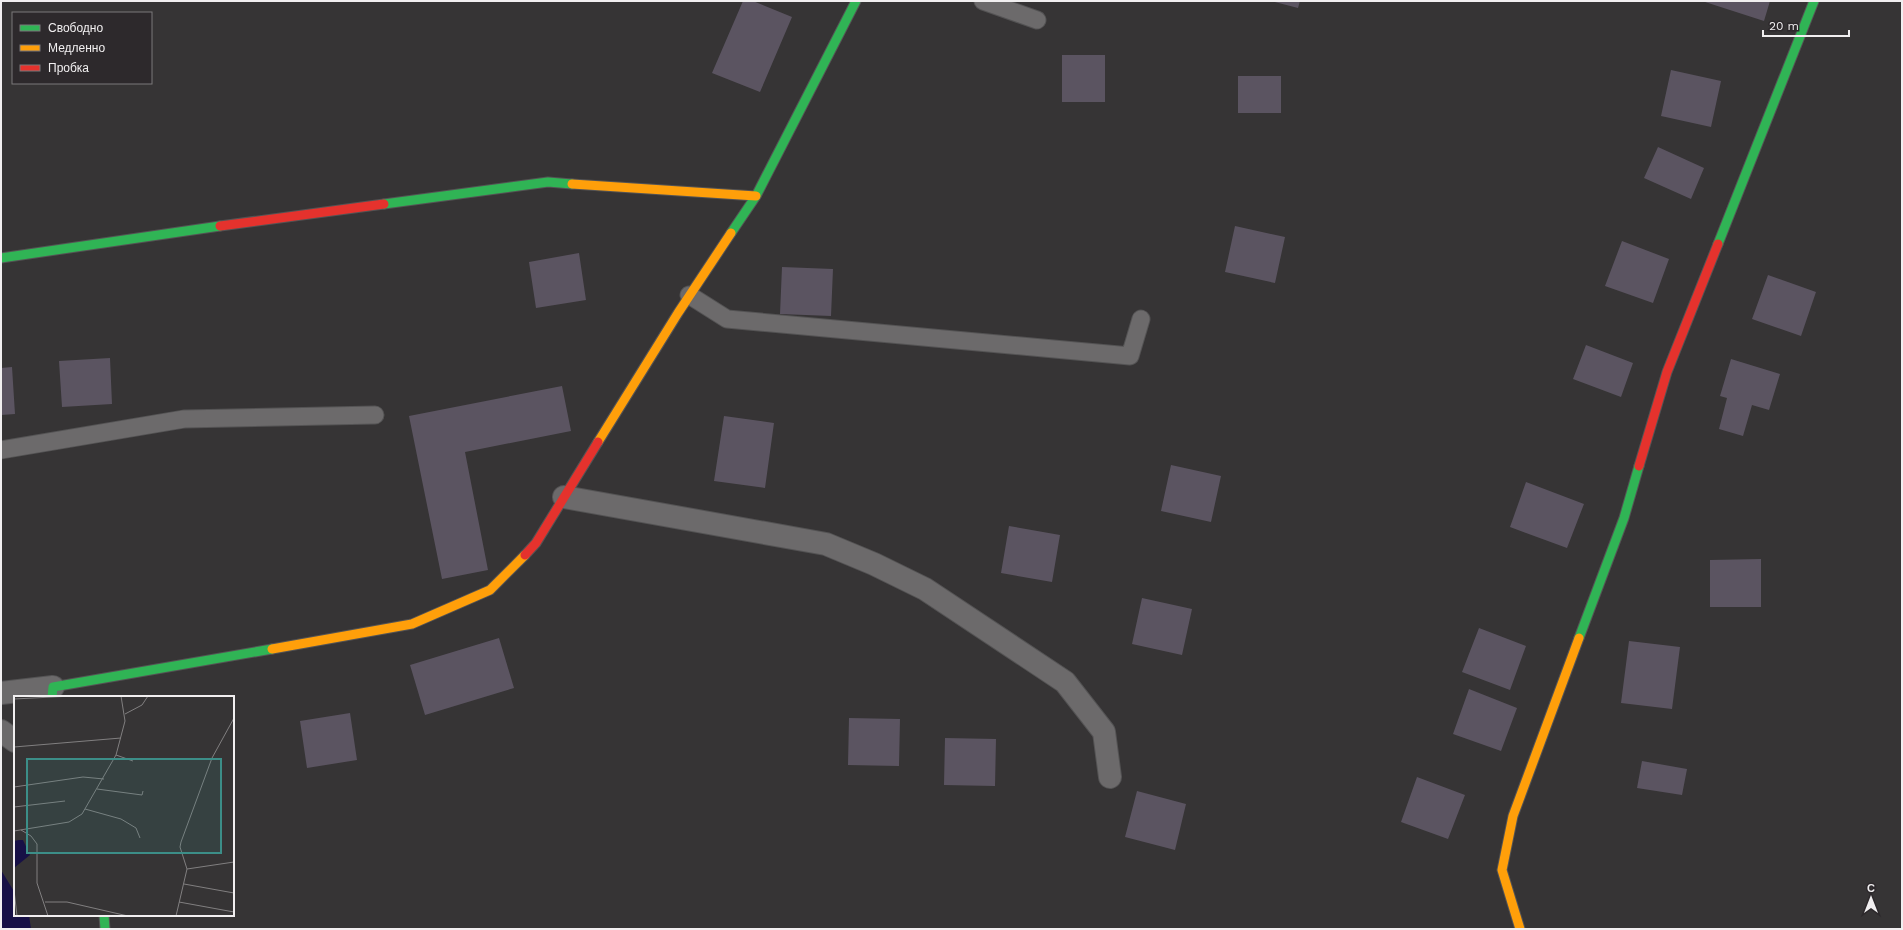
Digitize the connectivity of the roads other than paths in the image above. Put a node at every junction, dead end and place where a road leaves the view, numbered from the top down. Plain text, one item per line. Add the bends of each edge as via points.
1 (856, 1) edge
2 (983, 1) edge
3 (1814, 1) edge
4 (1037, 20) dead end
5 (756, 196) junction
6 (1, 258) edge
7 (689, 295) junction
8 (1140, 319) dead end
9 (375, 415) dead end
10 (1, 450) edge
11 (564, 497) junction
12 (53, 692) edge
13 (1, 693) edge
14 (1, 731) edge
15 (14, 740) edge
16 (1110, 777) dead end
17 (104, 916) edge
18 (105, 929) edge
19 (1520, 929) edge

1 - 5 street
2 - 4 lane
3 - 19 street via 1666,372 1624,518 1513,816 1502,870
5 - 6 street via 548,182
5 - 7 street
7 - 8 lane via 728,319 1130,356
7 - 11 street
9 - 10 lane via 184,419
11 - 12 street via 536,543 490,590 412,624
11 - 16 street via 826,544 926,589 1065,682 1104,732
12 - 13 street
14 - 15 street
17 - 18 street

